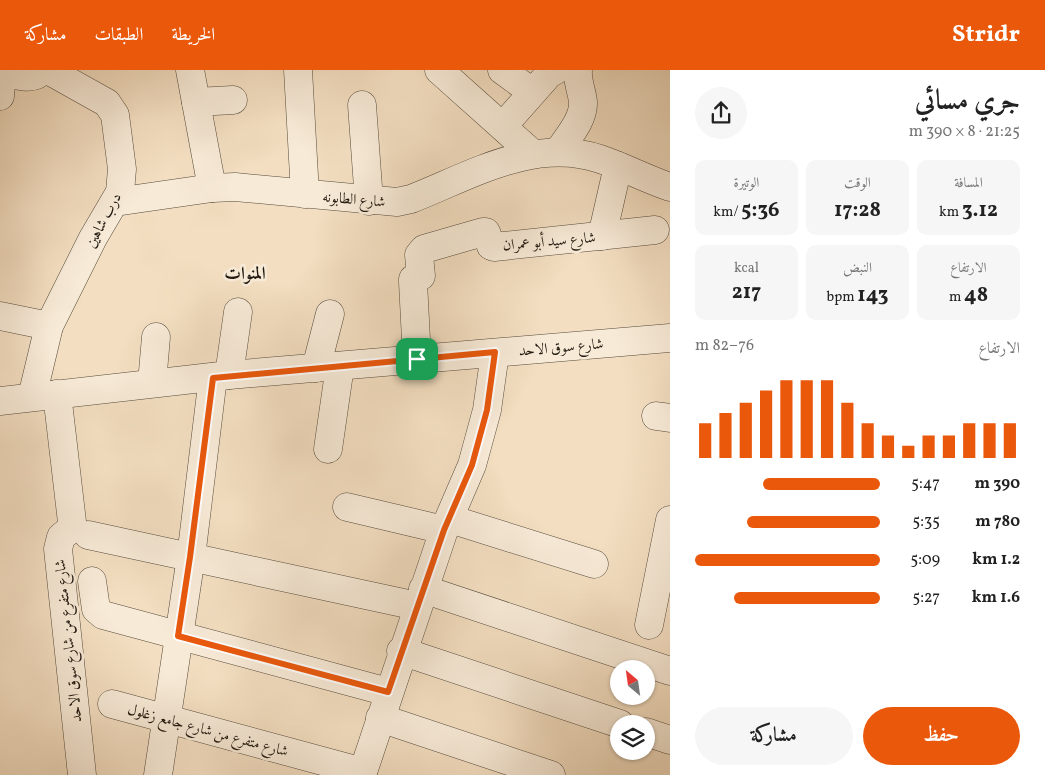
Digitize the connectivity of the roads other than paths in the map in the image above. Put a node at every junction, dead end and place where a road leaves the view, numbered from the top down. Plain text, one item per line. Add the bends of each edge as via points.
1 (43, 70) edge
2 (48, 70) edge
3 (190, 70) edge
4 (298, 70) edge
5 (439, 70) edge
6 (502, 70) edge
7 (568, 71) edge
8 (1, 79) edge
9 (532, 92) junction
10 (233, 100) dead end
11 (196, 102) junction
12 (362, 105) dead end
13 (503, 126) junction
14 (545, 153) junction
15 (618, 166) junction
16 (212, 188) junction
17 (670, 188) edge
18 (305, 194) junction
19 (369, 201) junction
20 (115, 202) junction
21 (654, 230) dead end
22 (602, 236) junction
23 (238, 312) dead end
24 (330, 314) dead end
25 (0, 316) edge
26 (49, 326) junction
27 (156, 337) dead end
28 (670, 338) edge
29 (495, 352) junction
30 (417, 359) junction
31 (328, 367) junction
32 (221, 376) junction
33 (152, 383) junction
34 (45, 396) junction
35 (0, 401) edge
36 (328, 449) dead end
37 (347, 507) dead end
38 (670, 520) edge
39 (447, 525) junction
40 (88, 535) dead end
41 (190, 557) junction
42 (594, 564) dead end
43 (92, 581) dead end
44 (420, 597) junction
45 (649, 625) dead end
46 (178, 636) junction
47 (401, 651) junction
48 (670, 671) edge
49 (388, 692) junction
50 (112, 704) dead end
51 (165, 718) junction
52 (380, 718) junction
53 (610, 721) edge
54 (655, 735) edge
55 (670, 740) edge
56 (362, 773) edge
57 (82, 775) edge
58 (158, 775) edge
59 (551, 775) edge

1 - 8 street via 34,76
2 - 20 street, درب شاهين via 111,108 122,169 120,192
3 - 11 street
4 - 18 street
5 - 13 street
6 - 9 street
7 - 9 street via 549,74
7 - 14 street via 583,101 582,113
9 - 13 street
10 - 11 street
11 - 16 street
12 - 19 street
13 - 14 street
14 - 15 street, شارع الطابونه via 592,157
14 - 19 street, شارع الطابونه via 494,164 411,199
15 - 17 street, شارع الطابونه
15 - 22 street
16 - 18 street, شارع الطابونه
16 - 20 street, شارع الطابونه
18 - 19 street, شارع الطابونه
20 - 26 street, درب شاهين via 93,238
21 - 22 street, شارع سيد أبو عمران
22 - 30 street, شارع سيد أبو عمران via 491,246 486,232 483,232 421,251 421,275 412,282
23 - 32 street
24 - 31 street
25 - 26 street
26 - 34 street, درب شاهين
27 - 33 street
28 - 29 street, شارع سوق الاحد
29 - 30 street, شارع سوق الاحد
29 - 39 street via 484,419 472,465
30 - 31 street, شارع سوق الاحد
31 - 32 street, شارع سوق الاحد
31 - 36 street
32 - 33 street, شارع سوق الاحد
32 - 41 street
33 - 34 street, شارع سوق الاحد
34 - 35 street, شارع سوق الاحد
34 - 57 street, شارع متفرع من شارع سوق الاحد via 72,522 71,529 61,537 58,549
37 - 39 street
38 - 45 street
39 - 42 street
39 - 44 street
40 - 41 street
41 - 44 street
41 - 46 street
43 - 46 street via 99,613
44 - 47 street
44 - 48 street
46 - 49 street
46 - 51 street
47 - 49 street
47 - 53 street
49 - 52 street
50 - 51 street, شارع متفرع من شارع جامع زغلول
51 - 56 street, شارع متفرع من شارع جامع زغلول
51 - 58 street
52 - 56 street
52 - 59 street
54 - 55 street

